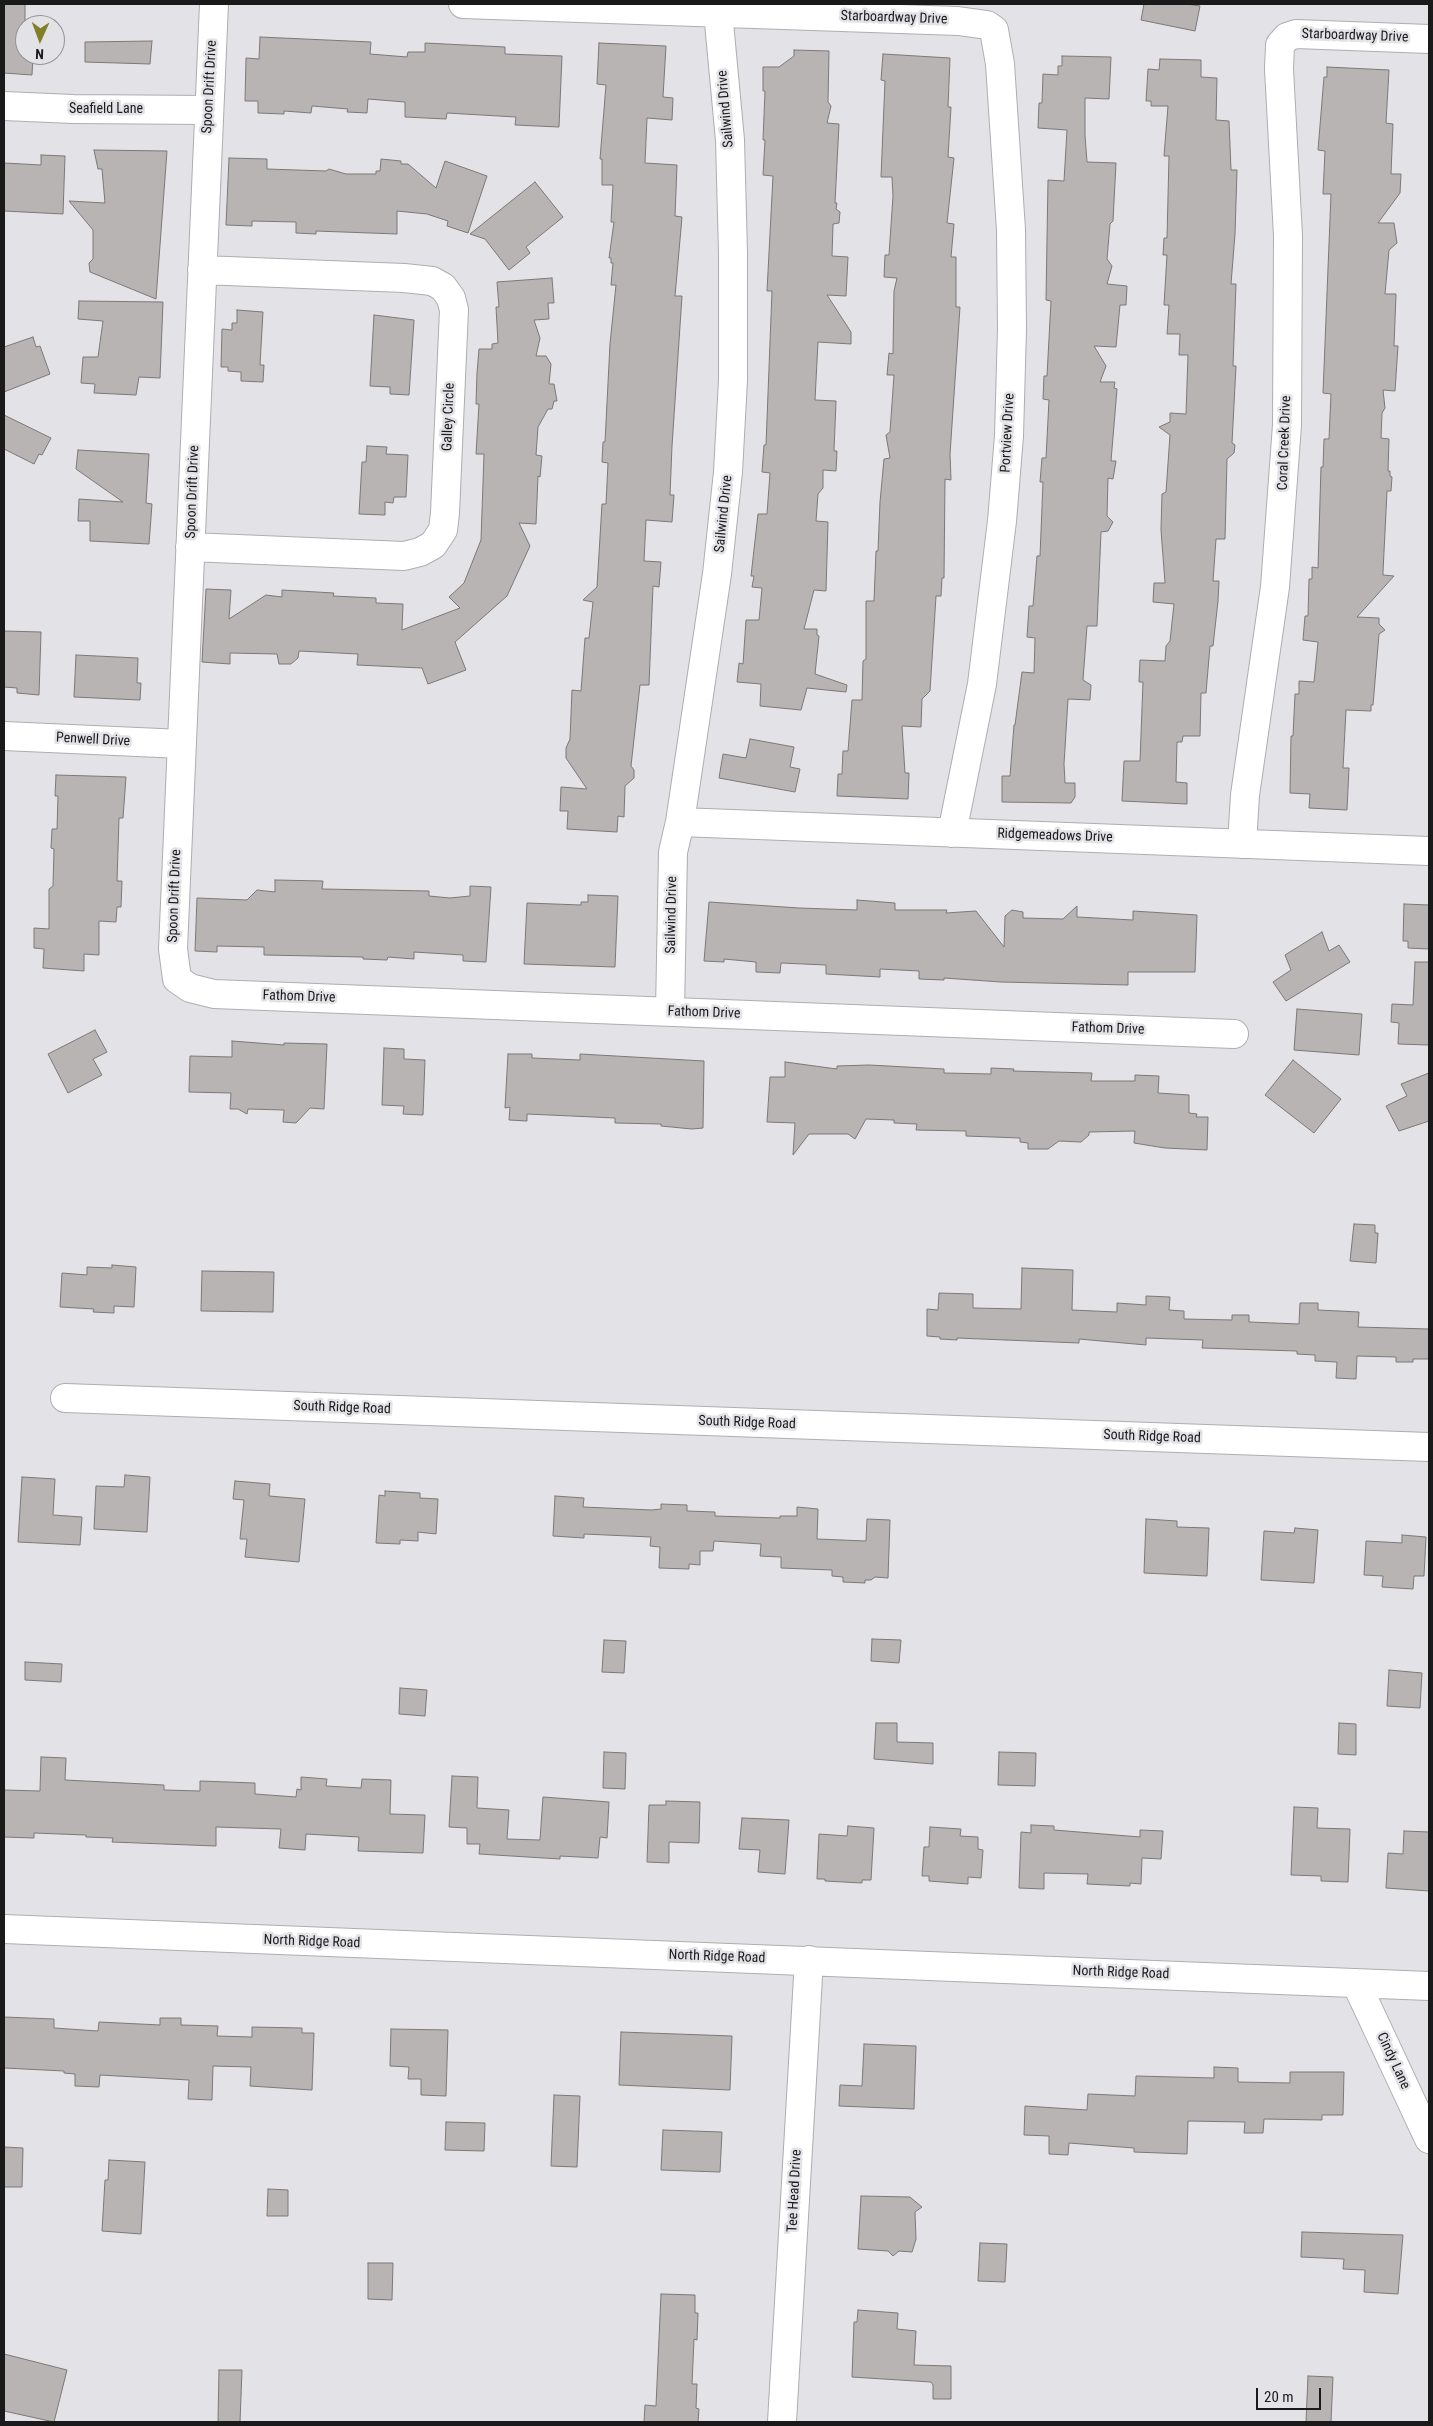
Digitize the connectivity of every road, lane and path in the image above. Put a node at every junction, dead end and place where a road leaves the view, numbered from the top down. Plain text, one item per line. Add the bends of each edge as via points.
1 (214, 4) edge
2 (463, 4) edge
3 (718, 12) junction
4 (994, 30) joint
5 (1429, 39) edge
6 (1283, 40) joint
7 (4, 106) edge
8 (209, 110) junction
9 (202, 270) junction
10 (190, 547) junction
11 (4, 736) edge
12 (182, 744) junction
13 (680, 822) junction
14 (952, 832) junction
15 (1242, 844) junction
16 (1429, 851) edge
17 (177, 979) joint
18 (670, 1012) junction
19 (1234, 1034) dead end
20 (65, 1398) dead end
21 (1429, 1448) edge
22 (4, 1929) edge
23 (809, 1960) junction
24 (1356, 1983) junction
25 (1429, 1986) edge
26 (1429, 2139) edge
27 (782, 2422) edge

1 - 8 street, Spoon Drift Drive
2 - 3 street, Starboardway Drive
3 - 4 street, Starboardway Drive via 958,21 987,25
3 - 13 street, Sailwind Drive via 730,140 733,380 728,472 717,574
4 - 14 street, Portview Drive via 1000,64 1011,230 1009,436 982,684
5 - 6 street, Starboardway Drive via 1296,34
6 - 15 street, Coral Creek Drive via 1279,69 1288,236 1287,425 1275,587
7 - 8 street, Seafield Lane
8 - 9 street, Spoon Drift Drive
9 - 10 street, Spoon Drift Drive
9 - 10 street, Galley Circle via 432,281 443,287 453,304 452,368 445,513 443,530 433,545 404,556
10 - 12 street, Spoon Drift Drive
11 - 12 street, Penwell Drive
12 - 17 street, Spoon Drift Drive via 173,949
13 - 14 street, Ridgemeadows Drive
13 - 18 street, Sailwind Drive via 673,852
14 - 15 street, Ridgemeadows Drive
15 - 16 street, Ridgemeadows Drive
17 - 18 street, Fathom Drive via 190,988 214,994
18 - 19 street, Fathom Drive
20 - 21 street, South Ridge Road
22 - 23 street, North Ridge Road
23 - 24 street, North Ridge Road
23 - 27 street, Tee Head Drive
24 - 25 street, North Ridge Road
24 - 26 street, Cindy Lane

